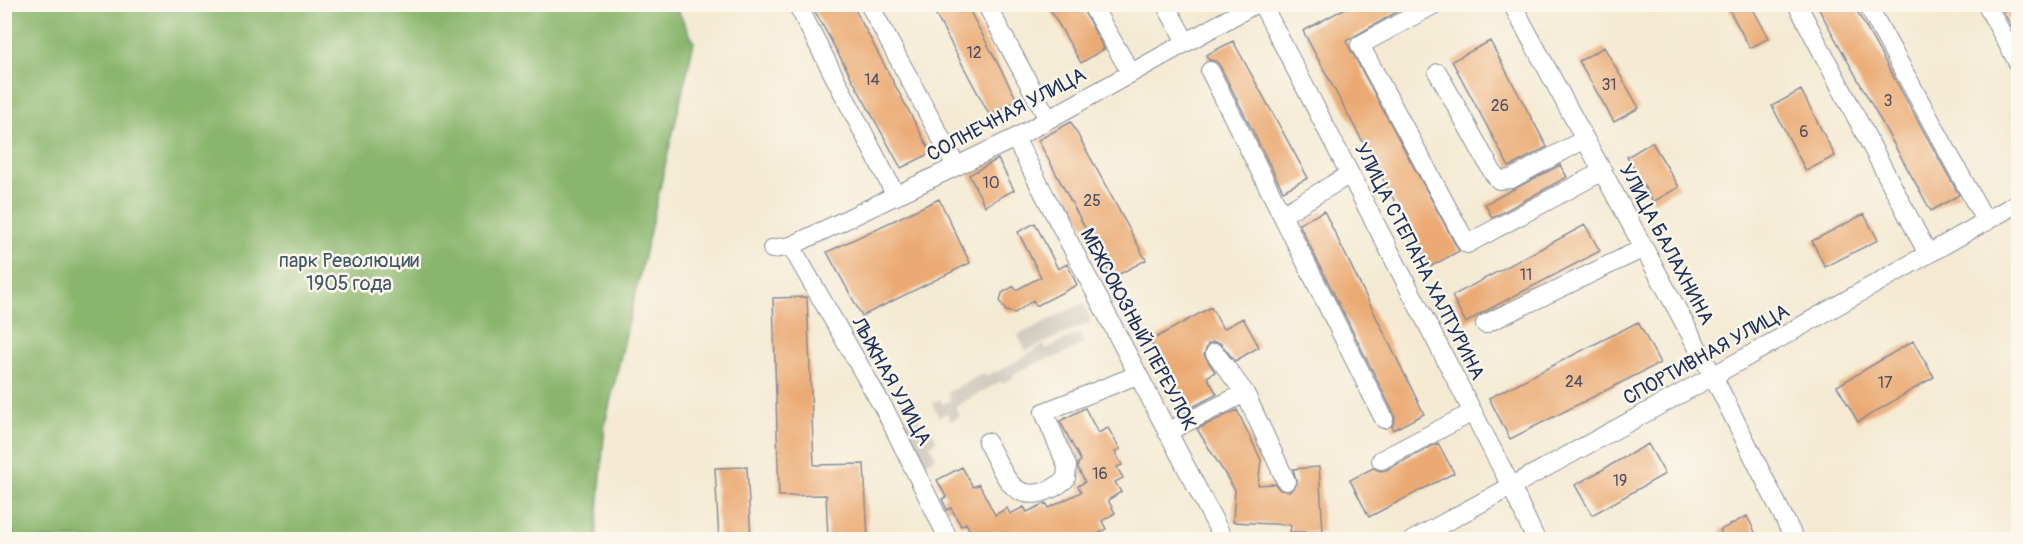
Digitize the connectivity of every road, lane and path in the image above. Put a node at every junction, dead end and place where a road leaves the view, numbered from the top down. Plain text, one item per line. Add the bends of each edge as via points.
1 (797, 4) edge
2 (869, 4) edge
3 (986, 4) edge
4 (1091, 4) edge
5 (1165, 4) edge
6 (1255, 4) edge
7 (1262, 4) edge
8 (1435, 4) edge
9 (1512, 4) edge
10 (1797, 4) edge
11 (1867, 4) edge
12 (1986, 4) edge
13 (1186, 42) junction
14 (2019, 63) edge
15 (1210, 71) dead end
16 (1131, 73) junction
17 (1438, 73) dead end
18 (1048, 119) junction
19 (1015, 138) junction
20 (1585, 139) junction
21 (956, 166) junction
22 (1603, 171) junction
23 (1350, 174) junction
24 (896, 196) junction
25 (2019, 203) edge
26 (1282, 215) junction
27 (1986, 222) junction
28 (791, 246) junction
29 (1644, 248) junction
30 (772, 249) dead end
31 (1928, 254) junction
32 (1485, 324) dead end
33 (1215, 353) dead end
34 (1137, 375) junction
35 (1713, 376) junction
36 (1245, 393) junction
37 (1473, 412) junction
38 (1384, 419) dead end
39 (1167, 432) junction
40 (987, 442) dead end
41 (1382, 460) dead end
42 (1286, 482) dead end
43 (1511, 486) junction
44 (949, 540) edge
45 (1224, 540) edge
46 (1413, 540) edge
47 (1536, 540) edge
48 (1795, 540) edge

1 - 24 street
2 - 21 street
3 - 18 street
4 - 16 street
5 - 13 street
6 - 13 street, СОЛНЕЧНАЯ УЛИЦА
7 - 23 street, УЛИЦА СТЕПАНА ХАЛТУРИНА
8 - 22 street via 1360,45 1467,244
9 - 20 street, УЛИЦА БАЛАХНИНА
10 - 31 street
11 - 27 street
12 - 14 street
13 - 16 street, СОЛНЕЧНАЯ УЛИЦА
15 - 26 street
16 - 18 street, СОЛНЕЧНАЯ УЛИЦА
17 - 20 street via 1498,180 1511,179
18 - 19 street, СОЛНЕЧНАЯ УЛИЦА
19 - 21 street, СОЛНЕЧНАЯ УЛИЦА
19 - 34 street, МЕЖСОЮЗНЫЙ ПЕРЕУЛОК
20 - 22 street, УЛИЦА БАЛАХНИНА
21 - 24 street, СОЛНЕЧНАЯ УЛИЦА
22 - 29 street, УЛИЦА БАЛАХНИНА
23 - 26 street
23 - 37 street, УЛИЦА СТЕПАНА ХАЛТУРИНА
24 - 28 street, СОЛНЕЧНАЯ УЛИЦА
25 - 27 street, СПОРТИВНАЯ УЛИЦА
26 - 38 street
27 - 31 street, СПОРТИВНАЯ УЛИЦА
28 - 30 street, СОЛНЕЧНАЯ УЛИЦА
28 - 44 street, ЛЫЖНАЯ УЛИЦА via 887,414
29 - 32 street
29 - 35 street, УЛИЦА БАЛАХНИНА
31 - 35 street, СПОРТИВНАЯ УЛИЦА
33 - 36 street
34 - 39 street, МЕЖСОЮЗНЫЙ ПЕРЕУЛОК
34 - 40 street via 1044,412 1067,466 1066,479 1042,494 1027,493 1011,484
35 - 43 street, СПОРТИВНАЯ УЛИЦА
35 - 48 street, УЛИЦА БАЛАХНИНА
36 - 39 street
36 - 42 street
37 - 41 street
37 - 43 street, УЛИЦА СТЕПАНА ХАЛТУРИНА
39 - 45 street, МЕЖСОЮЗНЫЙ ПЕРЕУЛОК
43 - 46 street, СПОРТИВНАЯ УЛИЦА
43 - 47 street, УЛИЦА СТЕПАНА ХАЛТУРИНА

